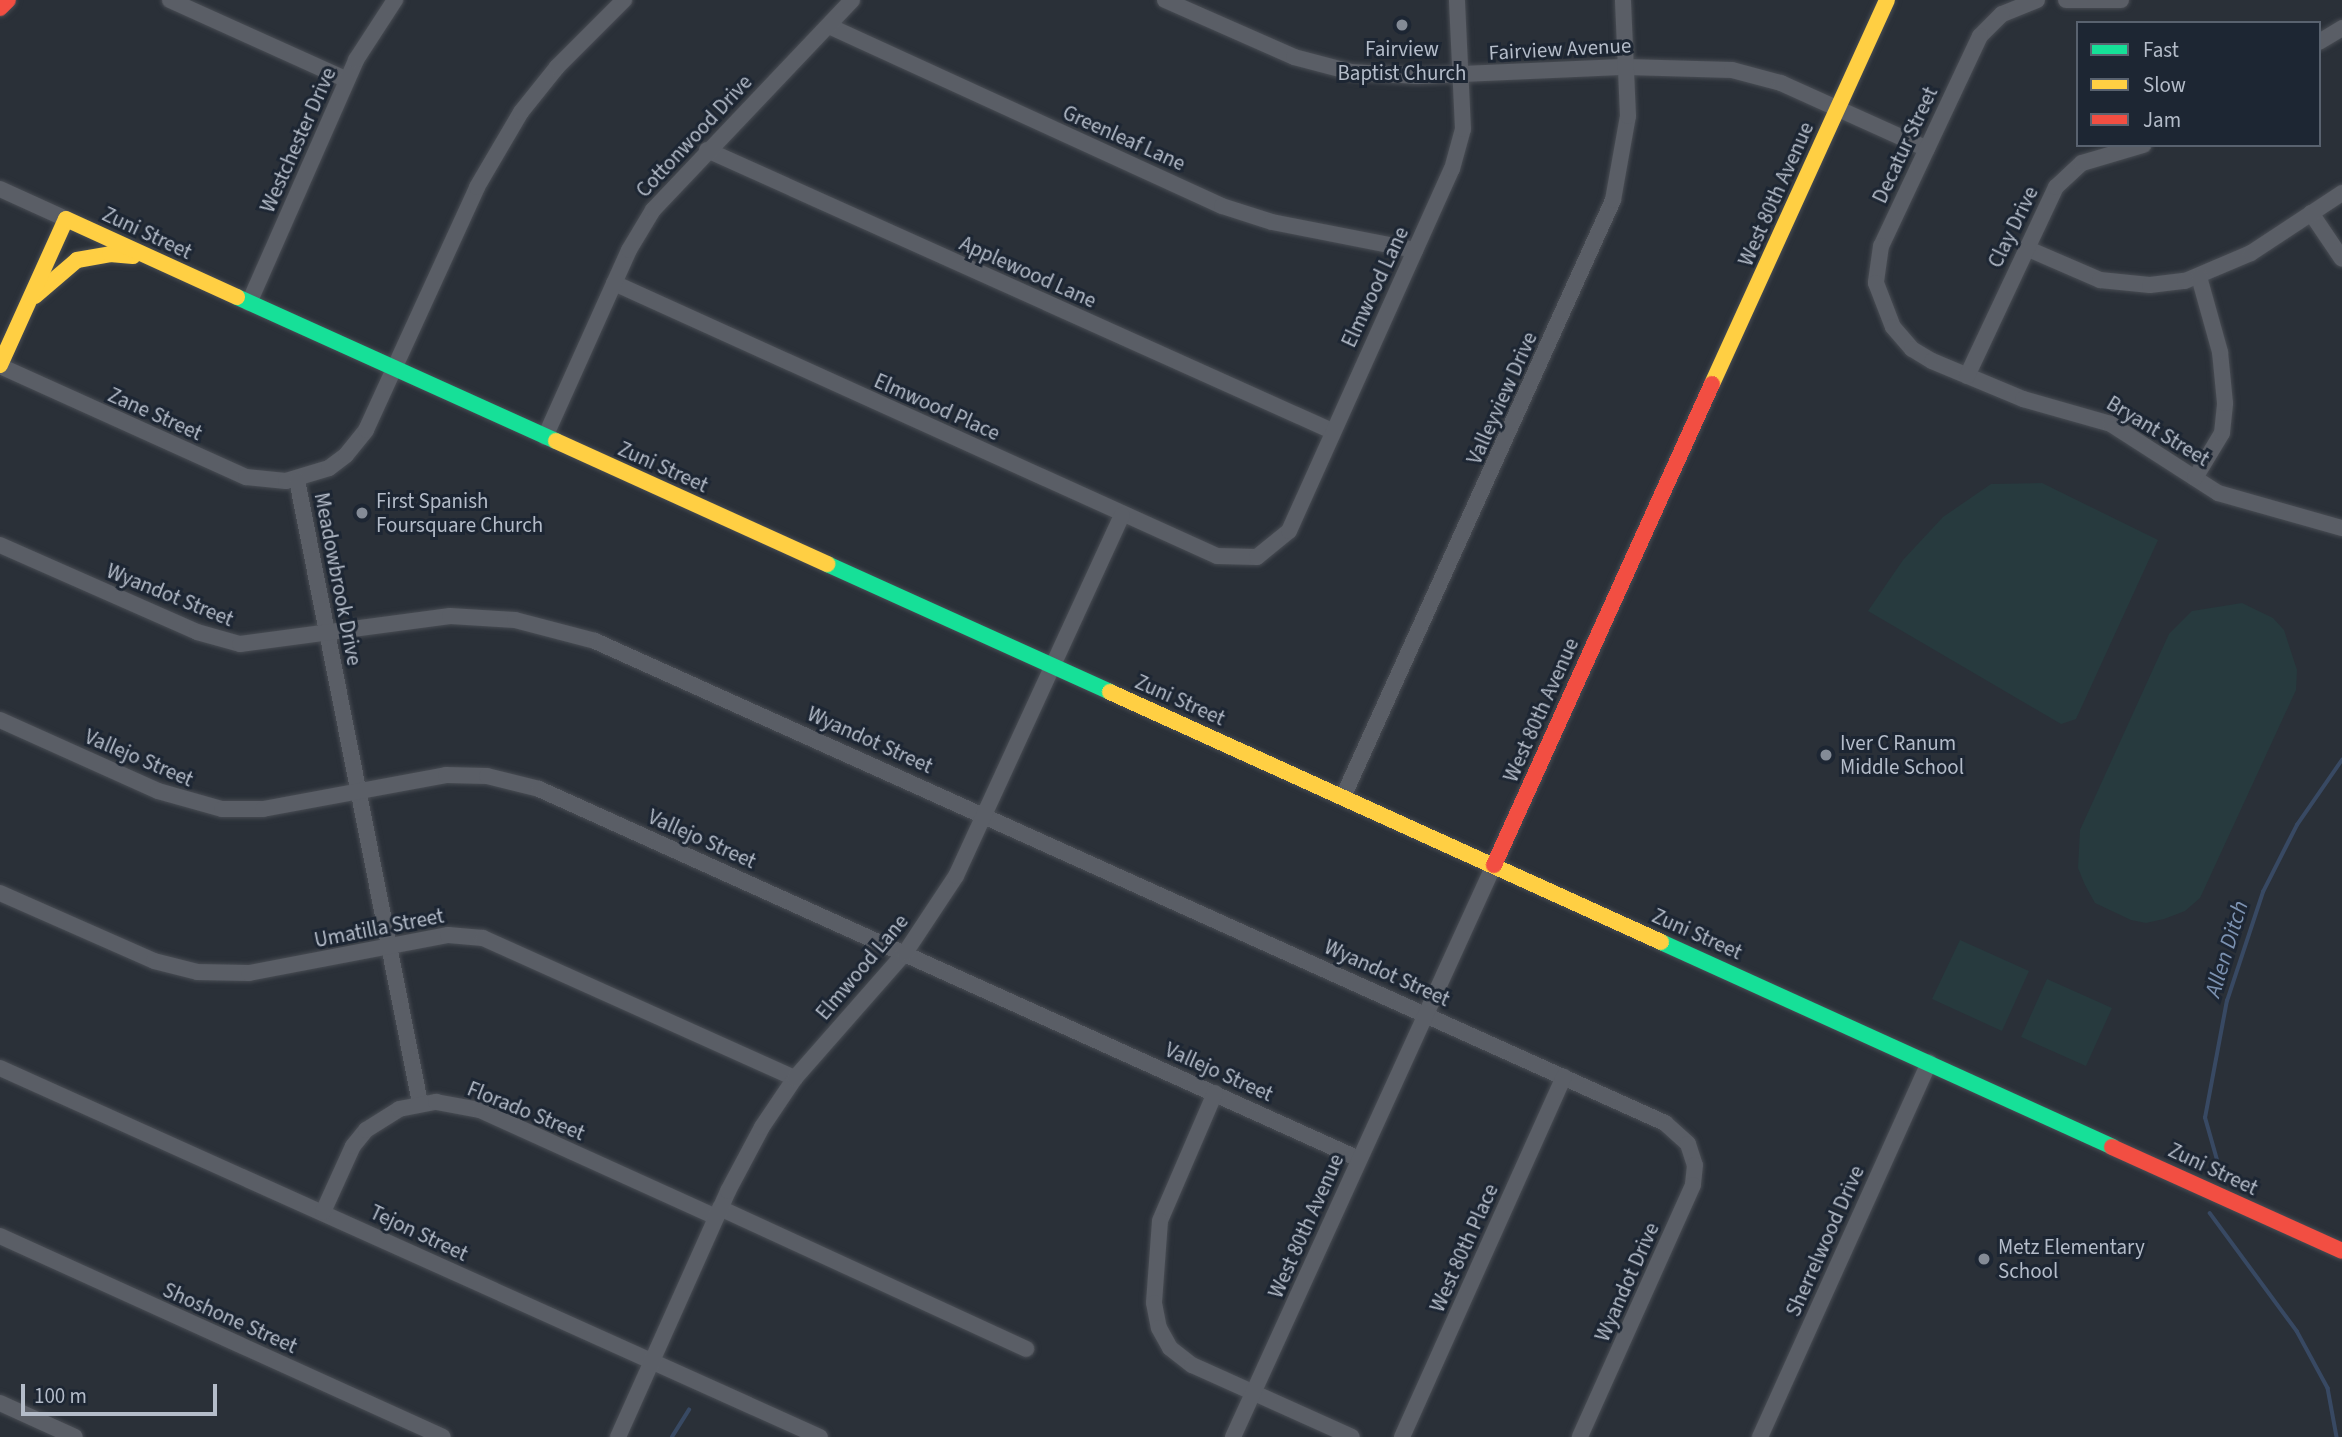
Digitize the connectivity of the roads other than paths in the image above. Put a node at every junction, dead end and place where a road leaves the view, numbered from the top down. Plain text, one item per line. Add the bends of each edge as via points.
1 (8, 0) edge
2 (170, 0) edge
3 (395, 0) edge
4 (624, 0) edge
5 (852, 0) edge
6 (1165, 0) edge
7 (1457, 0) edge
8 (1623, 0) edge
9 (1887, 0) edge
10 (2037, 0) edge
11 (2066, 0) edge
12 (2122, 0) edge
13 (2012, 4) edge
14 (207, 7) edge
15 (0, 8) edge
16 (829, 26) junction
17 (2342, 28) edge
18 (2321, 41) edge
19 (1627, 67) junction
20 (1464, 75) junction
21 (347, 80) junction
22 (1838, 109) junction
23 (2135, 147) edge
24 (1927, 149) junction
25 (707, 150) junction
26 (0, 189) edge
27 (2342, 193) edge
28 (2311, 213) junction
29 (65, 219) junction
30 (2026, 248) junction
31 (1415, 250) junction
32 (2342, 258) edge
33 (152, 259) junction
34 (2199, 277) junction
35 (614, 283) junction
36 (28, 303) junction
37 (249, 303) junction
38 (1888, 318) joint
39 (0, 366) edge
40 (396, 368) junction
41 (1967, 376) junction
42 (1332, 431) junction
43 (545, 437) junction
44 (2195, 478) junction
45 (297, 480) junction
46 (1122, 514) junction
47 (2342, 528) edge
48 (0, 545) edge
49 (1246, 559) joint
50 (327, 635) junction
51 (1054, 666) junction
52 (0, 719) edge
53 (357, 791) junction
54 (1343, 797) junction
55 (986, 815) junction
56 (1494, 865) junction
57 (0, 893) edge
58 (388, 947) junction
59 (905, 953) junction
60 (1426, 1014) junction
61 (1929, 1062) junction
62 (0, 1068) edge
63 (1564, 1077) junction
64 (795, 1078) junction
65 (1215, 1093) junction
66 (420, 1103) junction
67 (1688, 1142) joint
68 (1359, 1159) junction
69 (323, 1212) junction
70 (718, 1212) junction
71 (0, 1236) edge
72 (2342, 1251) edge
73 (1026, 1349) dead end
74 (651, 1363) junction
75 (1254, 1393) junction
76 (0, 1403) edge
77 (75, 1437) edge
78 (443, 1437) edge
79 (618, 1437) edge
80 (820, 1437) edge
81 (1234, 1437) edge
82 (1352, 1437) edge
83 (1402, 1437) edge
84 (1580, 1437) edge
85 (1760, 1437) edge

1 - 15 main road
2 - 14 street
3 - 21 street, Westchester Drive via 367,39
4 - 40 street, Meadowbrook Drive via 557,68 511,128 477,187
5 - 16 street, Cottonwood Drive
6 - 20 street, Fairview Avenue via 1322,65 1386,75
7 - 20 street, Elmwood Lane
8 - 19 street, Valleyview Drive
9 - 22 main road, West 80th Avenue
10 - 13 street, Decatur Street
11 - 12 street
13 - 24 street, Decatur Street via 1972,49
14 - 21 street
16 - 25 street, Cottonwood Drive
16 - 31 street, Greenleaf Lane via 1222,206 1296,227
17 - 18 street
19 - 20 street, Fairview Avenue
19 - 22 street, Fairview Avenue via 1732,70 1781,83
19 - 54 street, Valleyview Drive via 1627,134 1606,222
20 - 31 street, Elmwood Lane via 1460,145
21 - 37 street, Westchester Drive
22 - 24 street, Fairview Avenue
22 - 56 main road, West 80th Avenue
23 - 30 street, Clay Drive via 2073,169 2050,195
24 - 38 street, Decatur Street via 1877,264 1879,296
25 - 35 street, Cottonwood Drive via 653,210
25 - 42 street, Applewood Lane
26 - 29 street, Zuni Street
27 - 28 street
28 - 32 street
28 - 34 street via 2251,253
29 - 33 main road, Zuni Street
29 - 36 main road
30 - 34 street via 2075,272 2112,282 2150,285
30 - 41 street, Clay Drive
31 - 42 street, Elmwood Lane
33 - 36 main road via 110,254 87,257 54,277
33 - 37 main road, Zuni Street
34 - 44 street via 2220,352 2225,413 2218,442
35 - 43 street, Cottonwood Drive
35 - 46 street, Elmwood Place
36 - 39 main road
37 - 40 main road, Zuni Street
38 - 41 street, Bryant Street via 1912,349
39 - 45 street, Zane Street via 246,477
40 - 43 main road, Zuni Street
40 - 45 street, Meadowbrook Drive via 366,430 346,455
41 - 44 street, Bryant Street via 2023,399 2111,424
42 - 49 street, Elmwood Lane via 1289,531 1272,549
43 - 51 main road, Zuni Street
44 - 47 street, Bryant Street via 2232,499
45 - 50 street, Meadowbrook Drive
46 - 49 street, Elmwood Place via 1217,556
46 - 51 street, Elmwood Lane
48 - 50 street, Wyandot Street via 219,640 252,645
50 - 53 street, Meadowbrook Drive
50 - 55 street, Wyandot Street via 450,616 554,627 640,659
51 - 54 main road, Zuni Street
51 - 55 street, Elmwood Lane
52 - 53 street, Vallejo Street via 202,806 263,809
53 - 58 street, Meadowbrook Drive
53 - 59 street, Vallejo Street via 446,775 486,776 528,785
54 - 56 main road, Zuni Street
55 - 59 street, Elmwood Lane via 956,876
55 - 60 street, Wyandot Street
56 - 60 street, West 80th Avenue
56 - 61 main road, Zuni Street
57 - 58 street, Umatilla Street via 154,961 197,972 259,972
58 - 64 street, Umatilla Street via 458,934 483,938
58 - 66 street, Meadowbrook Drive
59 - 64 street, Elmwood Lane
59 - 65 street, Vallejo Street
60 - 63 street, Wyandot Street
60 - 68 street, West 80th Avenue
61 - 72 main road, Zuni Street
61 - 85 street, Sherrelwood Drive
62 - 69 street, Tejon Street
63 - 67 street, Wyandot Street via 1665,1123
63 - 83 street, West 80th Place
64 - 70 street, Elmwood Lane via 762,1127
65 - 68 street, Vallejo Street
65 - 75 street via 1162,1211 1155,1314 1166,1341 1179,1356
66 - 69 street, Florado Street via 388,1115 366,1130 353,1146
66 - 70 street, Florado Street via 452,1102 480,1110
67 - 84 street, Wyandot Drive via 1695,1165 1693,1185
68 - 75 street, West 80th Avenue
69 - 74 street, Tejon Street
70 - 73 street, Florado Street
70 - 74 street, Elmwood Lane
71 - 78 street, Shoshone Street
74 - 79 street, Elmwood Lane
74 - 80 street, Tejon Street
75 - 81 street, West 80th Avenue
75 - 82 street
76 - 77 street

